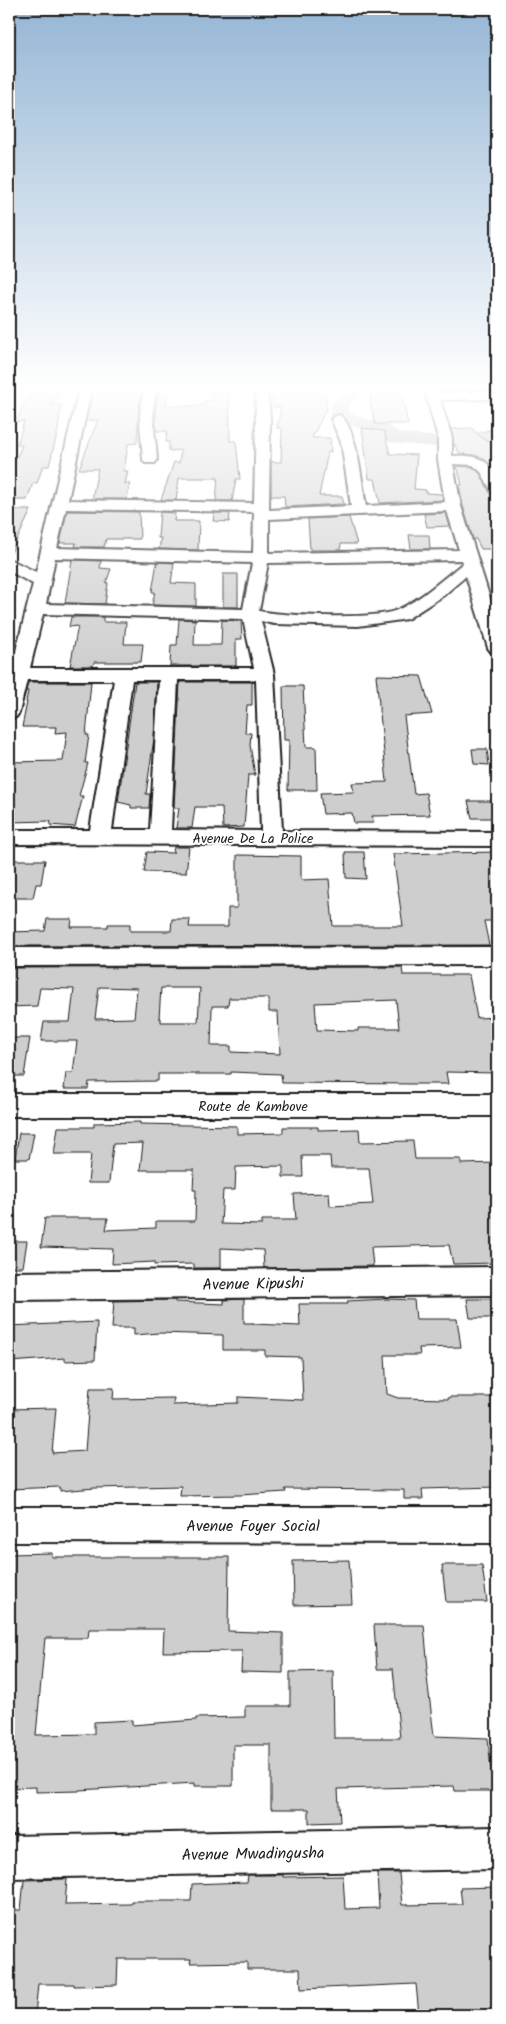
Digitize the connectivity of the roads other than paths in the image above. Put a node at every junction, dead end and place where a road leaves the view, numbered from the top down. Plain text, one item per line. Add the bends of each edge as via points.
1 (65, 479) edge
2 (262, 479) edge
3 (354, 479) edge
4 (448, 479) edge
5 (59, 504) junction
6 (453, 506) junction
7 (263, 511) junction
8 (359, 511) junction
9 (48, 553) junction
10 (261, 558) junction
11 (468, 560) junction
12 (9, 564) edge
13 (40, 582) junction
14 (36, 609) junction
15 (250, 614) junction
16 (496, 643) edge
17 (124, 673) junction
18 (169, 673) junction
19 (19, 674) junction
20 (265, 674) junction
21 (9, 713) edge
22 (9, 837) edge
23 (100, 838) junction
24 (272, 838) junction
25 (160, 839) junction
26 (497, 839) edge
27 (497, 956) edge
28 (9, 957) edge
29 (9, 1105) edge
30 (497, 1105) edge
31 (497, 1281) edge
32 (9, 1286) edge
33 (9, 1525) edge
34 (497, 1525) edge
35 (497, 1848) edge
36 (9, 1858) edge

1 - 5 street
2 - 7 street
3 - 8 street
4 - 6 street
5 - 7 street
5 - 9 street
6 - 8 street
6 - 11 street
7 - 8 street
7 - 10 street
9 - 10 street
9 - 13 street
10 - 11 street
10 - 15 street
11 - 15 street via 438,591 401,615 358,621 274,619
11 - 16 street
12 - 13 street
13 - 14 street
14 - 15 street
14 - 19 street
15 - 20 street
17 - 18 street
17 - 19 street
17 - 23 street
18 - 20 street
18 - 25 street
19 - 21 street
20 - 24 street
22 - 23 street, Avenue De La Police
23 - 25 street, Avenue De La Police
24 - 25 street, Avenue De La Police
24 - 26 street, Avenue De La Police
27 - 28 street
29 - 30 street, Route de Kambove
31 - 32 street, Avenue Kipushi
33 - 34 street, Avenue Foyer Social
35 - 36 street, Avenue Mwadingusha

